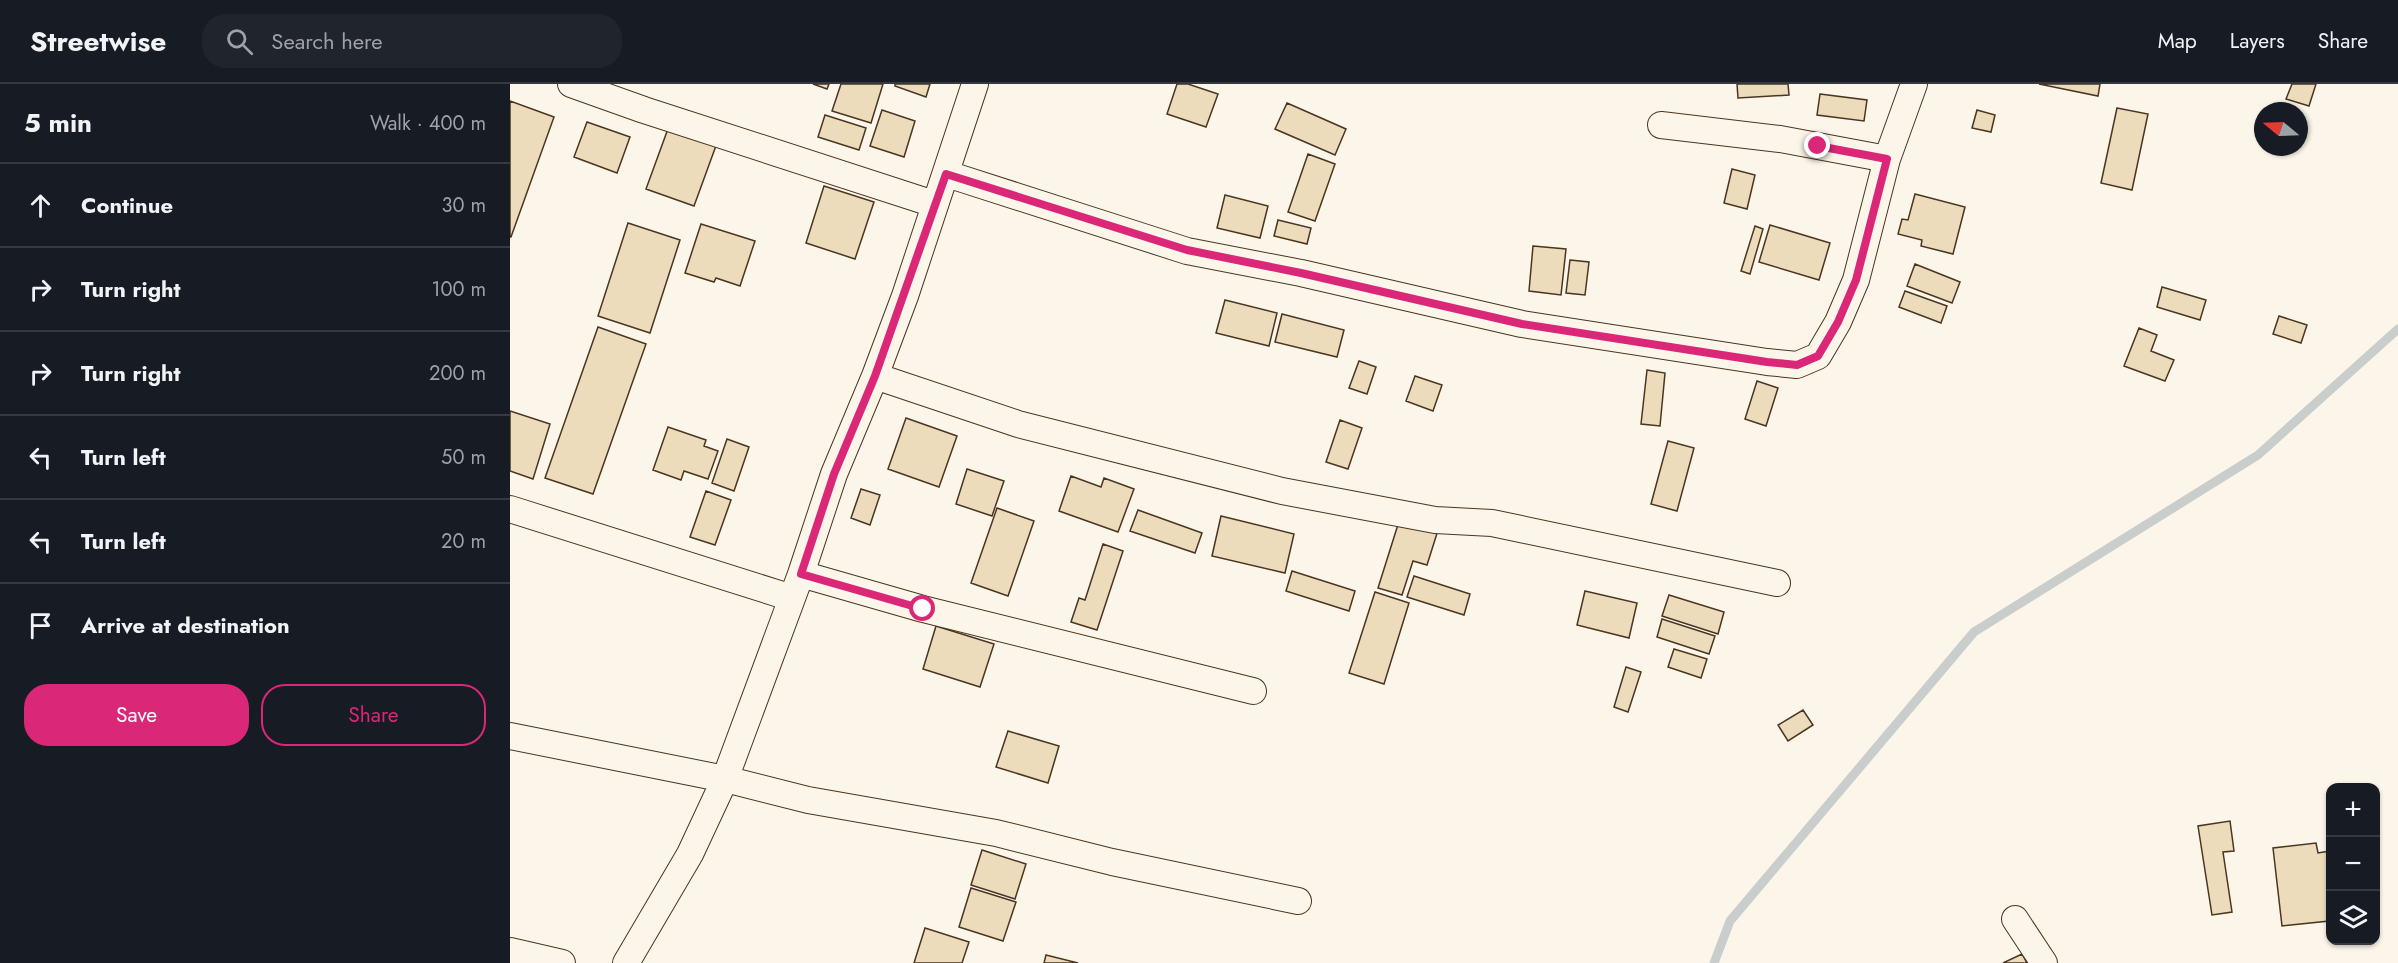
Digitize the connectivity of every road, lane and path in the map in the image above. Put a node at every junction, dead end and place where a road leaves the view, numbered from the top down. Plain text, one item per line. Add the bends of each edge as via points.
1 (571, 84) edge
2 (975, 84) edge
3 (1914, 84) edge
4 (1661, 125) dead end
5 (1887, 159) junction
6 (946, 174) junction
7 (934, 204) junction
8 (875, 376) junction
9 (510, 509) edge
10 (801, 574) junction
11 (1777, 583) dead end
12 (792, 598) junction
13 (1253, 691) dead end
14 (510, 736) edge
15 (725, 779) junction
16 (1298, 901) dead end
17 (2015, 919) dead end
18 (510, 951) edge
19 (630, 962) edge
20 (562, 963) edge
21 (2044, 963) edge

1 - 7 street
2 - 6 street
3 - 5 street
4 - 5 street via 1780,139
5 - 6 street via 1856,280 1838,322 1818,356 1797,365 1522,324 1187,250
6 - 7 street
7 - 8 street
8 - 10 street via 834,474
8 - 11 street via 1018,424 1282,491 1435,520 1492,524
9 - 12 street
10 - 12 street
10 - 13 street via 923,609
12 - 15 street
14 - 15 street
15 - 16 street via 808,800 996,833
15 - 19 street via 690,854
17 - 21 street
18 - 20 street

